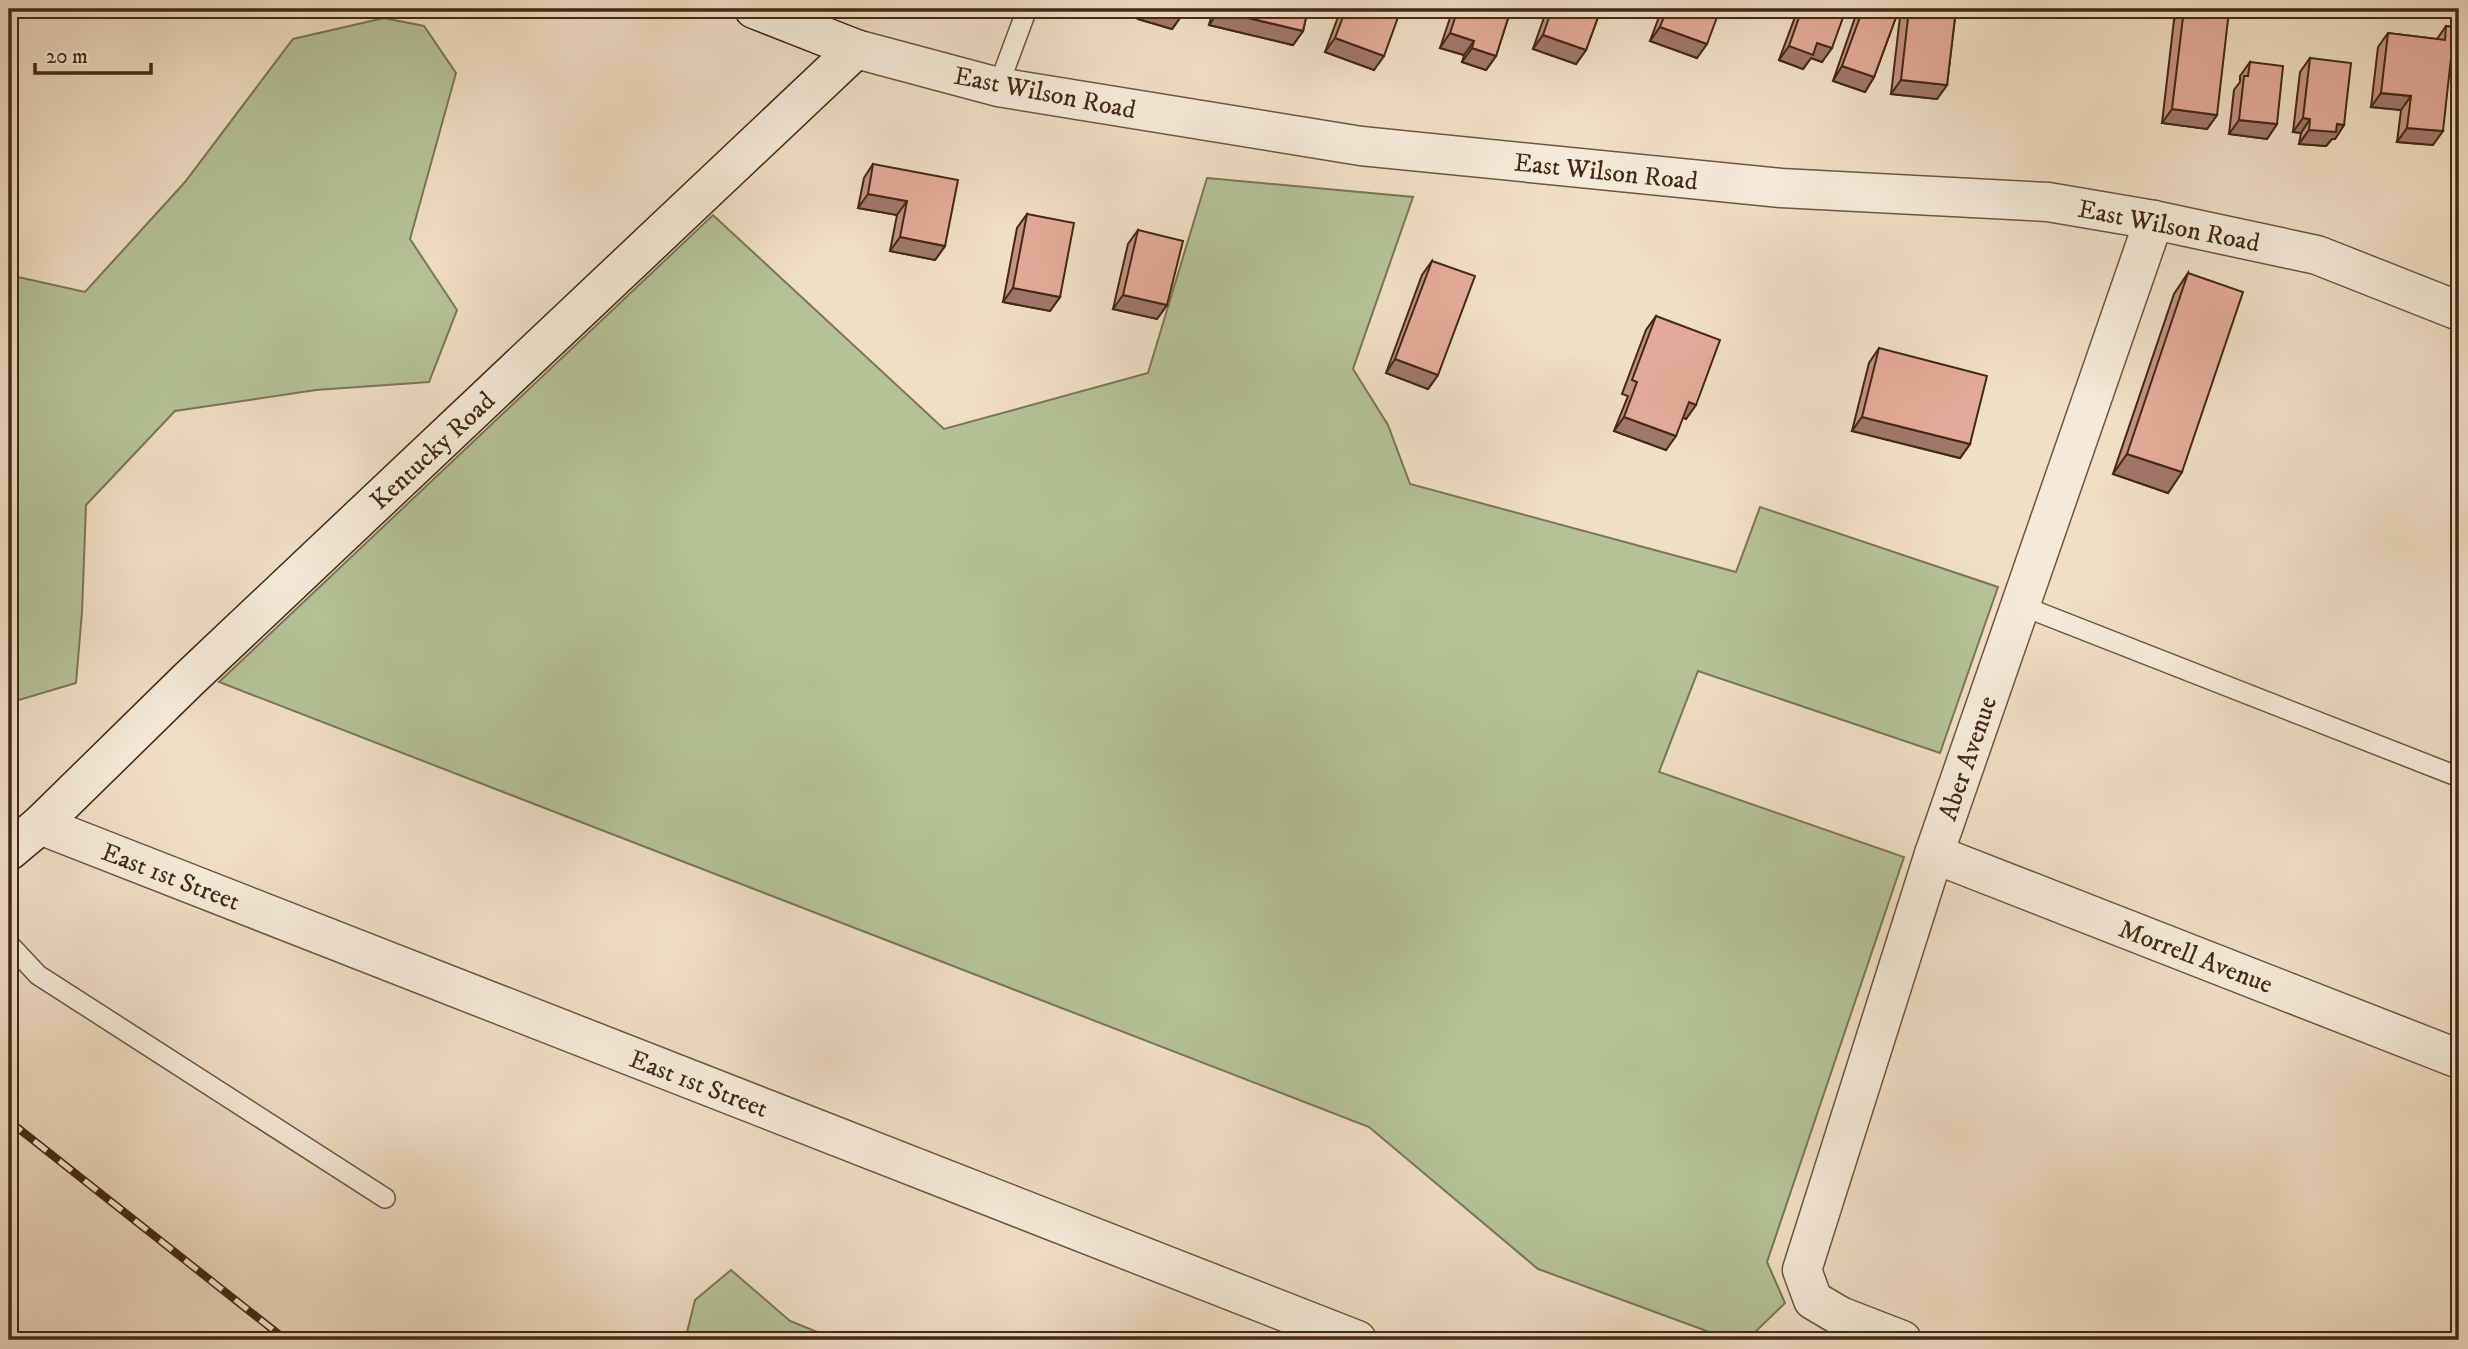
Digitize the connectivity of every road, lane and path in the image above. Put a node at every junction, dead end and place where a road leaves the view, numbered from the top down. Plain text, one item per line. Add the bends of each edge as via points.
1 (754, 9) edge
2 (1027, 9) edge
3 (856, 49) junction
4 (998, 87) junction
5 (2154, 220) junction
6 (2459, 311) edge
7 (2020, 605) junction
8 (2459, 777) edge
9 (40, 825) junction
10 (9, 852) edge
11 (1934, 854) junction
12 (9, 944) edge
13 (2459, 1059) edge
14 (385, 1198) dead end
15 (1357, 1340) edge
16 (1902, 1340) edge

1 - 3 street, East Wilson Road
2 - 4 lane
3 - 4 street, East Wilson Road
3 - 9 street, Kentucky Road
4 - 5 street, East Wilson Road via 1361,146 1781,188 2048,202
5 - 6 street, East Wilson Road via 2317,255
5 - 7 street, Aber Avenue
7 - 8 lane
7 - 11 street, Aber Avenue
9 - 10 street, Kentucky Road
9 - 15 street, East 1st Street
11 - 13 street, Morrell Avenue
11 - 16 street, Aber Avenue via 1802,1270 1813,1300 1840,1316
12 - 14 lane via 38,975

